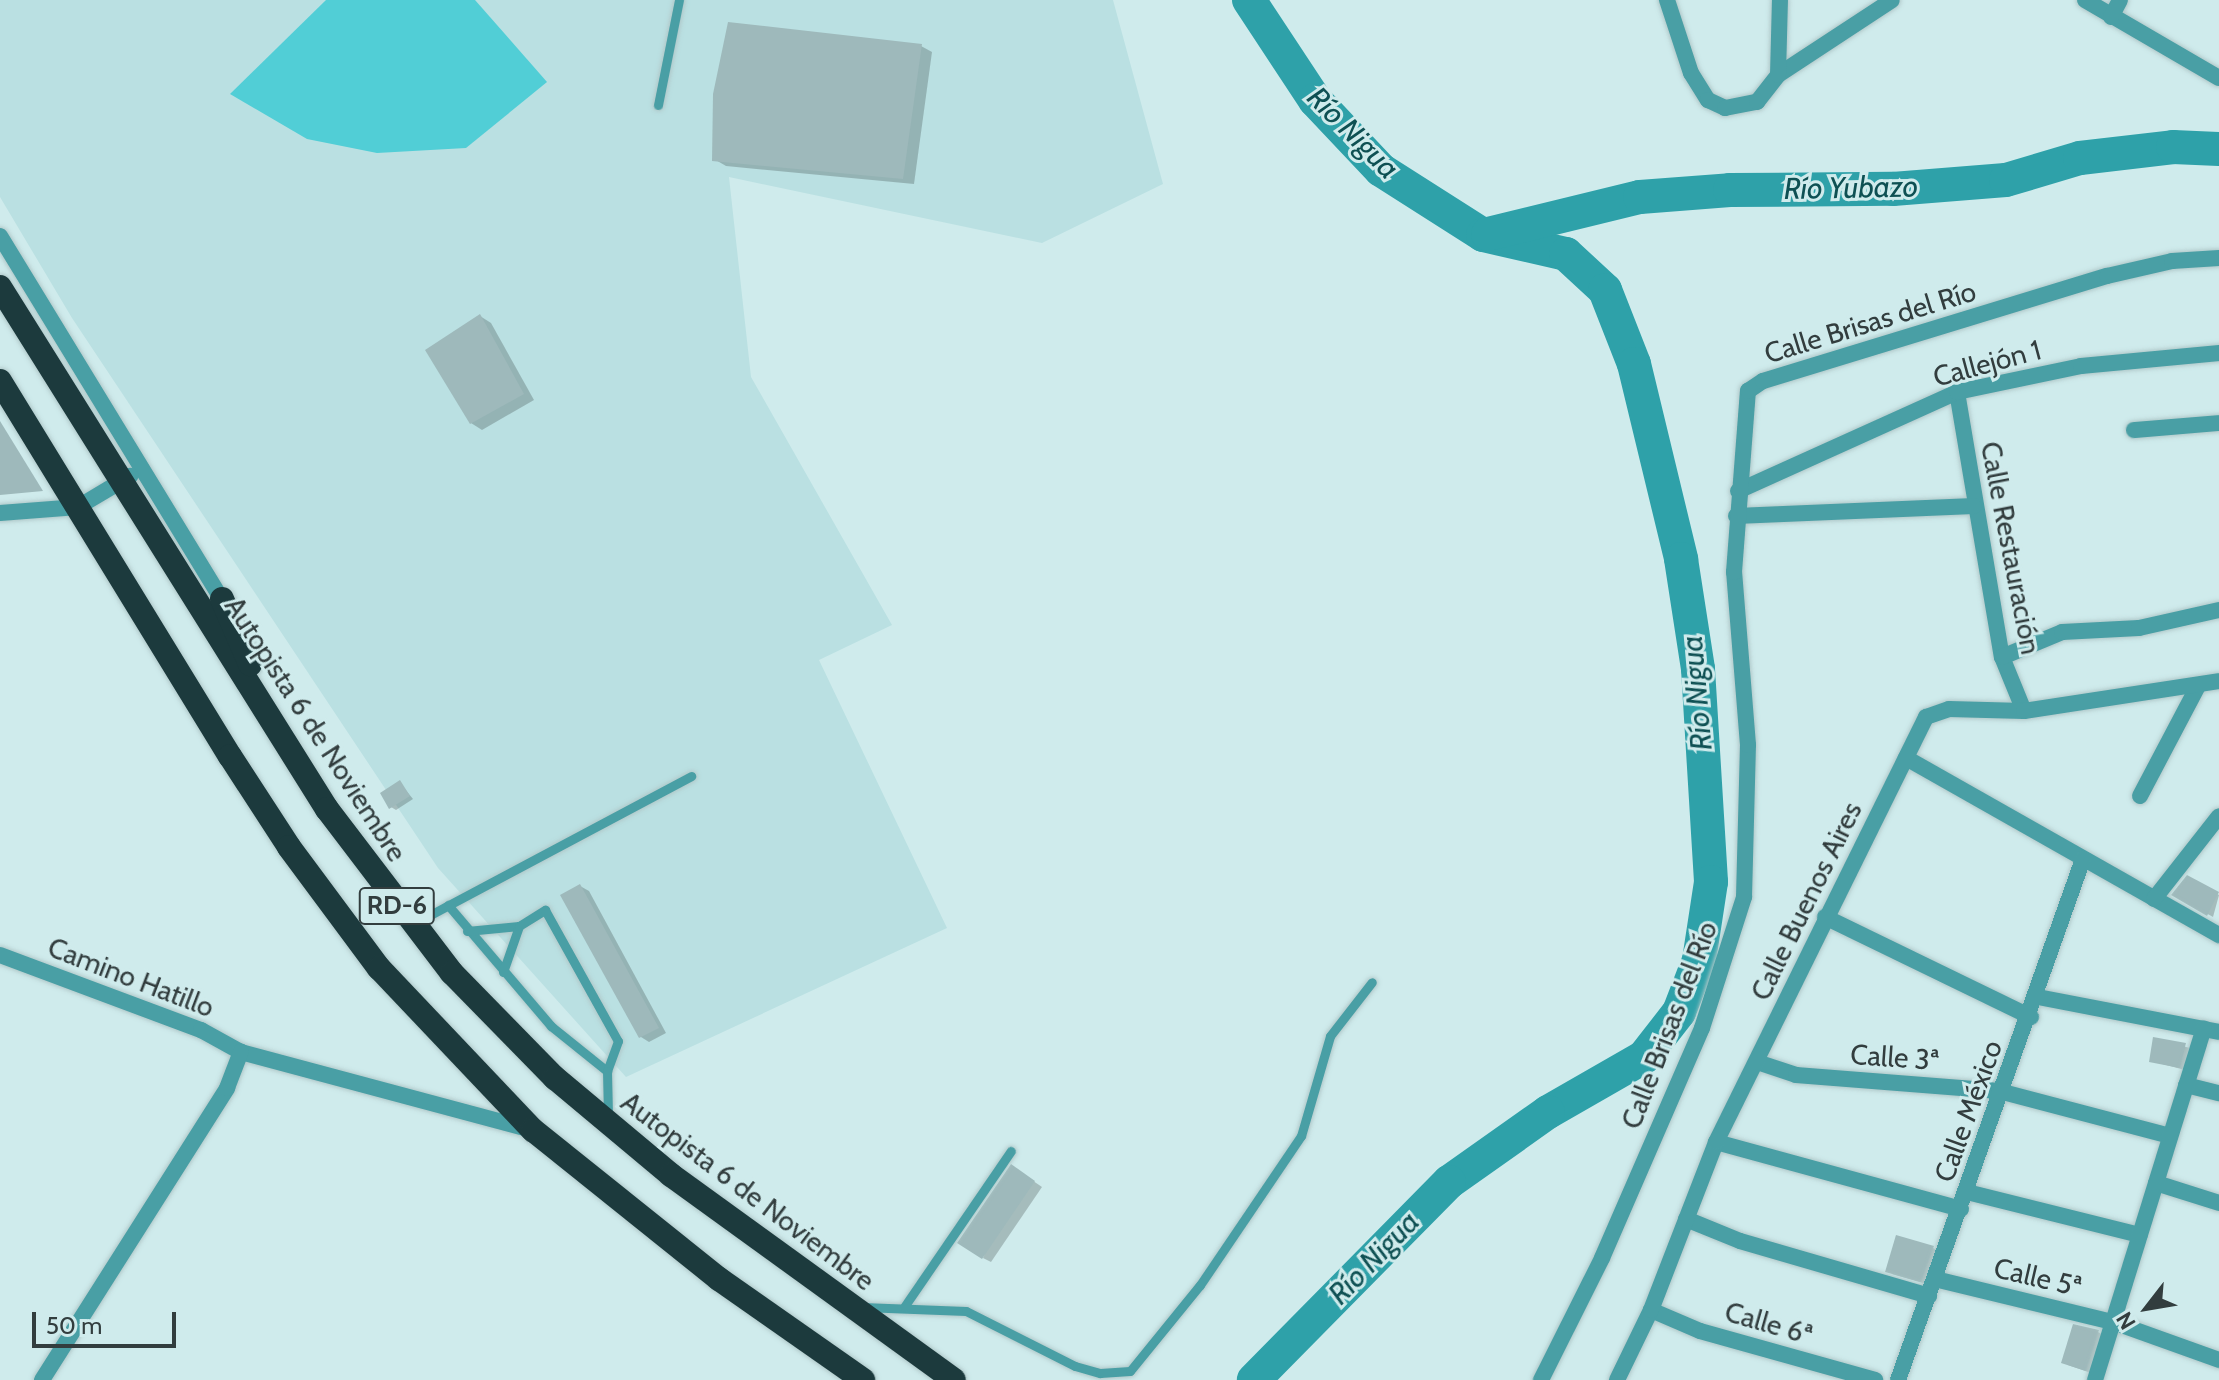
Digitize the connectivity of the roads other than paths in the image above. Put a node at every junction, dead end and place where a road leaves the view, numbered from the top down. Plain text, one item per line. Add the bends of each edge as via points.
1 (679, 0) edge
2 (1667, 0) edge
3 (1780, 0) edge
4 (1892, 0) edge
5 (2085, 0) edge
6 (2120, 0) edge
7 (2111, 17) junction
8 (1778, 75) junction
9 (2219, 78) edge
10 (658, 105) dead end
11 (0, 236) edge
12 (2219, 258) edge
13 (0, 287) edge
14 (2219, 353) edge
15 (0, 381) edge
16 (1957, 392) junction
17 (2219, 423) edge
18 (2134, 430) dead end
19 (132, 475) junction
20 (1738, 491) junction
21 (1974, 506) junction
22 (78, 507) junction
23 (0, 513) edge
24 (1736, 516) junction
25 (222, 599) joint
26 (2219, 610) edge
27 (2002, 657) junction
28 (2219, 681) edge
29 (2198, 686) junction
30 (2024, 711) junction
31 (278, 729) junction
32 (1906, 758) junction
33 (691, 776) dead end
34 (2140, 796) dead end
35 (2219, 816) edge
36 (2083, 859) junction
37 (2154, 899) junction
38 (448, 905) junction
39 (1825, 917) junction
40 (412, 925) junction
41 (519, 926) junction
42 (467, 931) junction
43 (2219, 935) edge
44 (0, 955) edge
45 (503, 972) junction
46 (1372, 982) dead end
47 (2038, 997) junction
48 (2031, 1017) junction
49 (2211, 1030) edge
50 (241, 1052) junction
51 (1757, 1062) junction
52 (607, 1071) junction
53 (2186, 1085) junction
54 (1999, 1091) junction
55 (2219, 1093) edge
56 (608, 1122) junction
57 (533, 1130) junction
58 (2170, 1136) junction
59 (1716, 1142) junction
60 (1011, 1151) dead end
61 (2156, 1183) junction
62 (1967, 1192) junction
63 (2219, 1203) edge
64 (1961, 1209) junction
65 (1686, 1219) junction
66 (2140, 1235) junction
67 (1935, 1279) junction
68 (1929, 1296) junction
69 (904, 1307) junction
70 (850, 1308) junction
71 (1651, 1310) junction
72 (2113, 1322) junction
73 (2219, 1360) edge
74 (2100, 1378) edge
75 (1903, 1379) edge
76 (42, 1380) edge
77 (863, 1380) edge
78 (954, 1380) edge
79 (1541, 1380) edge
80 (1617, 1380) edge
81 (1875, 1380) edge

1 - 10 lane
2 - 8 street via 1691,73 1708,100 1725,108 1757,102
3 - 8 street
4 - 8 street
5 - 7 street
6 - 7 street
7 - 9 street
11 - 19 street
12 - 20 street, Calle Brisas del Río via 2172,261 2107,276 1763,381 1748,391 1743,407
13 - 19 highway, Autopista 6 de Noviembre / RD-6
14 - 16 street, Callejón 1 via 2081,366
15 - 22 highway, RD-6
16 - 20 street, Callejón 1
16 - 21 street, Calle Restauración
17 - 18 street
19 - 22 street
19 - 25 street
19 - 31 highway, Autopista 6 de Noviembre / RD-6
20 - 24 street, Calle Brisas del Río
21 - 24 street
21 - 27 street, Calle Restauración
22 - 23 street
22 - 57 highway, RD-6 via 289,847 379,968
24 - 79 street, Calle Brisas del Río via 1734,572 1748,745 1744,897 1702,1028 1602,1258
25 - 31 highway
26 - 27 street via 2139,628 2062,632
27 - 30 street, Calle Restauración
28 - 29 street, Calle Buenos Aires
29 - 30 street, Calle Buenos Aires
29 - 34 street
30 - 32 street, Calle Buenos Aires via 1949,709 1926,717
31 - 40 highway, Autopista 6 de Noviembre / RD-6 via 327,809
32 - 36 street
32 - 39 street, Calle Buenos Aires
33 - 38 lane
35 - 37 street
36 - 37 street
36 - 47 street, Calle México
37 - 43 street
38 - 40 lane
38 - 42 lane
39 - 48 street
39 - 51 street, Calle Buenos Aires
40 - 56 highway, Autopista 6 de Noviembre / RD-6 via 514,1039
41 - 42 lane
41 - 45 lane
41 - 52 lane via 545,910 618,1041
42 - 45 lane
44 - 50 street, Camino Hatillo via 201,1030
45 - 52 lane via 551,1026
46 - 69 lane via 1330,1036 1301,1136 1200,1285 1130,1371 1100,1373 1075,1366 966,1311
47 - 48 street, Calle México
47 - 49 street
48 - 54 street, Calle México
49 - 53 street
50 - 57 street, Camino Hatillo
50 - 76 street via 212,1112
51 - 54 street, Calle 3ª via 1796,1075
51 - 59 street, Calle Buenos Aires
52 - 56 lane
53 - 55 street
53 - 58 street
54 - 58 street, Calle 3ª
54 - 62 street, Calle México
56 - 70 highway, Autopista 6 de Noviembre / RD-6
57 - 77 highway, RD-6 via 719,1279
58 - 61 street
59 - 64 street
59 - 65 street, Calle Buenos Aires
60 - 69 lane
61 - 63 street
61 - 66 street
62 - 64 street, Calle México
62 - 66 street
64 - 67 street, Calle México
65 - 68 street via 1740,1241
65 - 71 street, Calle Buenos Aires
66 - 72 street
67 - 68 street, Calle México
67 - 72 street, Calle 5ª
68 - 75 street, Calle México
69 - 70 lane
70 - 78 highway, Autopista 6 de Noviembre / RD-6
71 - 80 street, Calle Buenos Aires
71 - 81 street, Calle 6ª via 1700,1331
72 - 73 street, Calle 5ª
72 - 74 street

